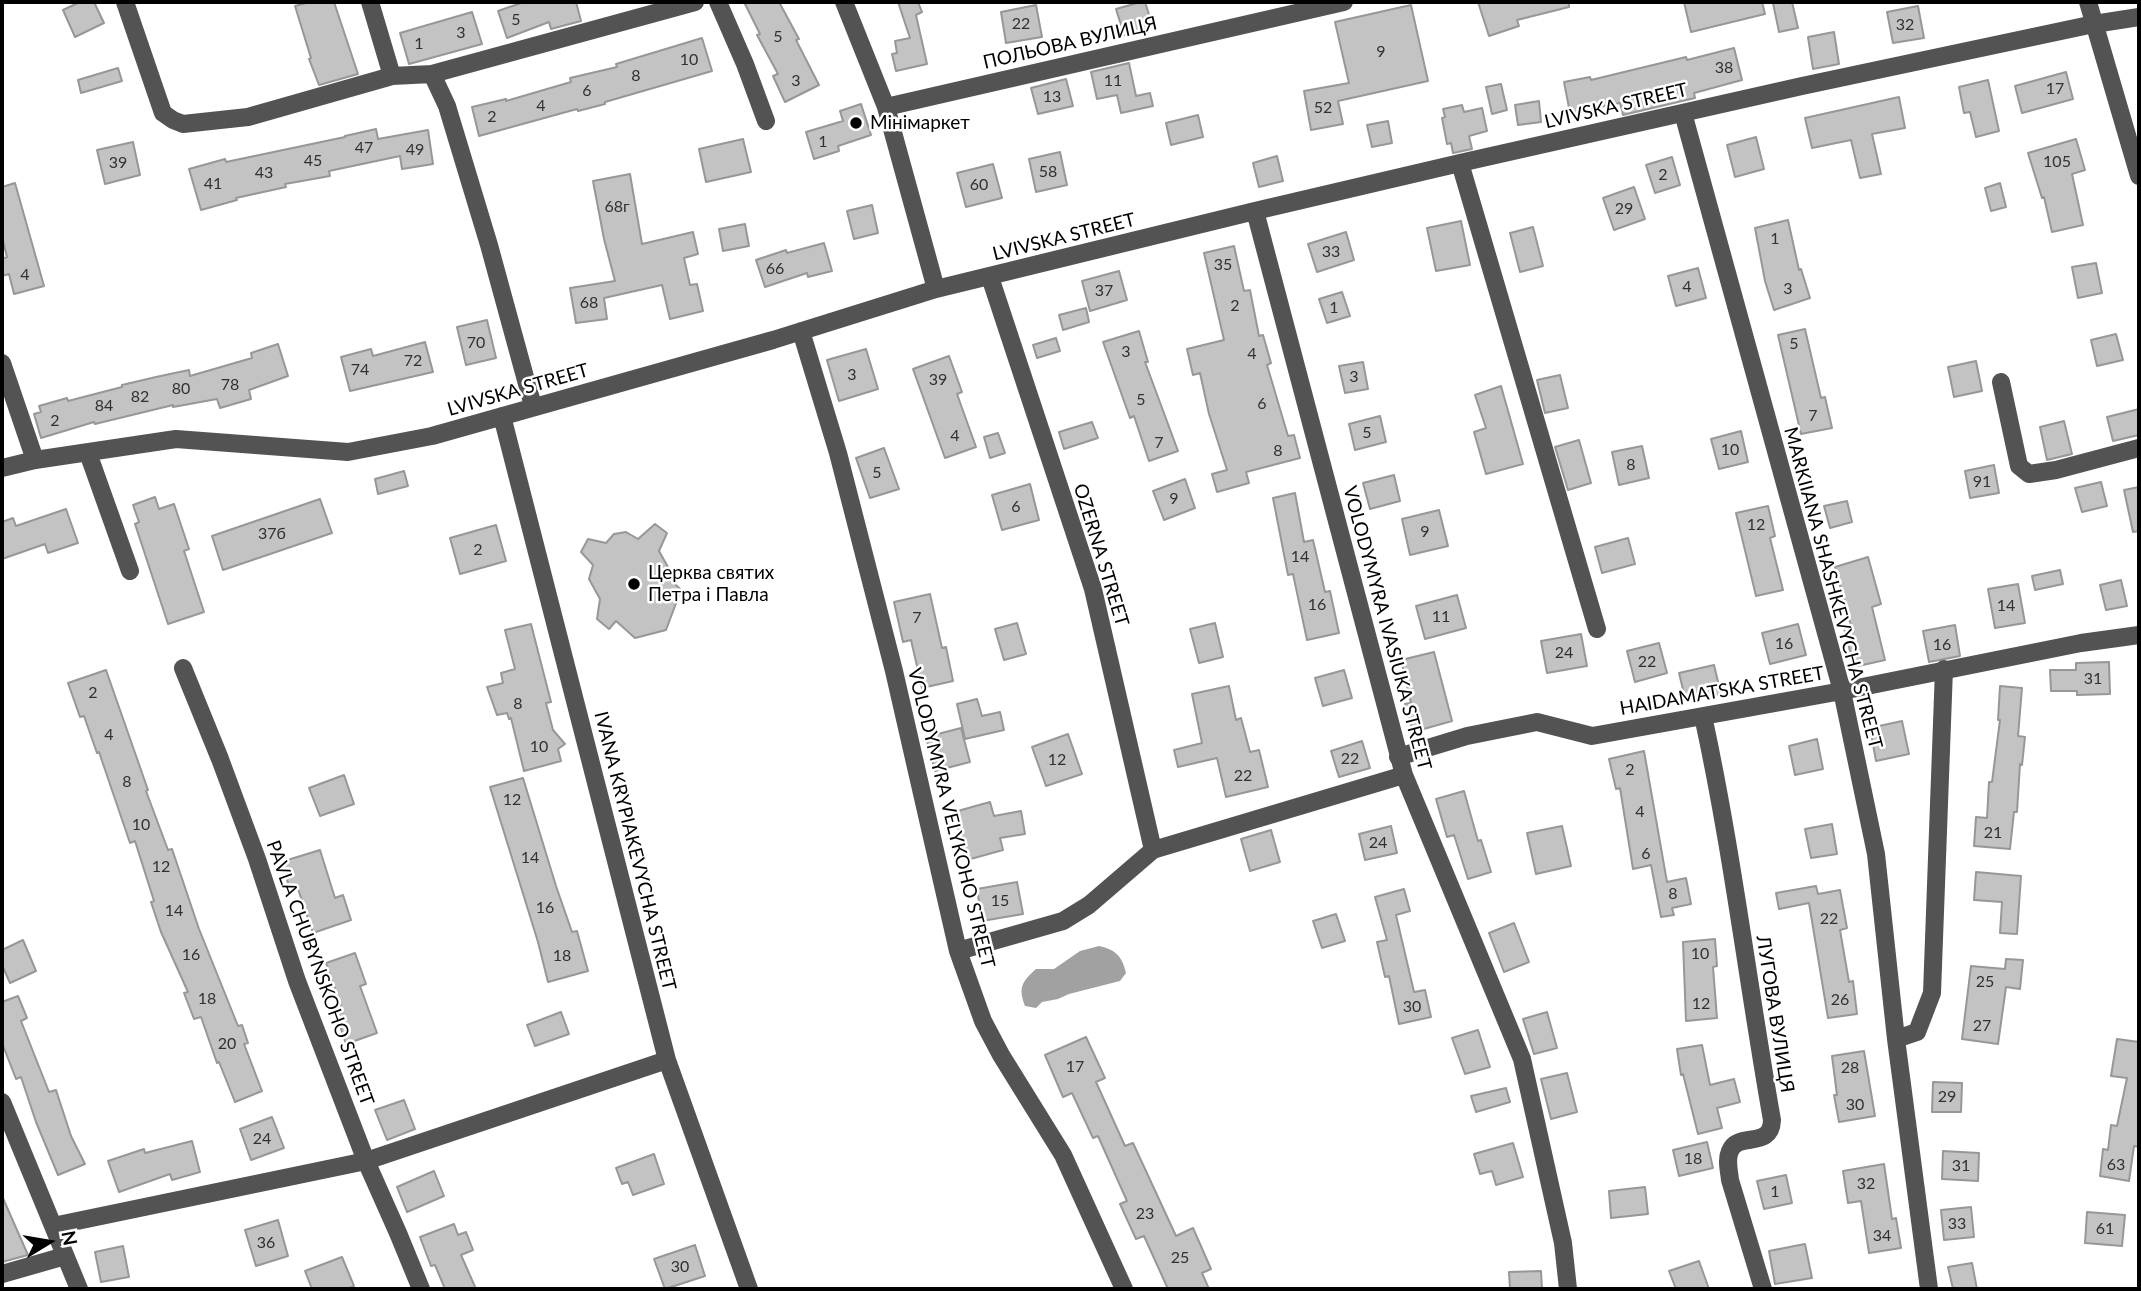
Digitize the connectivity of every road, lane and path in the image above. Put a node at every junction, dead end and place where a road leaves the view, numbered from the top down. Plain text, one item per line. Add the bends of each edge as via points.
1 (125, 2) edge
2 (370, 2) edge
3 (695, 2) edge
4 (718, 2) edge
5 (844, 2) edge
6 (1344, 2) edge
7 (2088, 2) edge
8 (2139, 17) edge
9 (2094, 24) junction
10 (432, 74) junction
11 (392, 76) junction
12 (886, 107) junction
13 (1683, 113) junction
14 (766, 121) dead end
15 (1460, 163) junction
16 (2139, 176) edge
17 (1255, 211) junction
18 (990, 277) junction
19 (936, 289) junction
20 (801, 331) junction
21 (2, 363) edge
22 (2001, 382) dead end
23 (533, 406) junction
24 (502, 416) junction
25 (2139, 448) edge
26 (88, 453) junction
27 (35, 460) junction
28 (2, 468) edge
29 (130, 571) dead end
30 (1597, 629) dead end
31 (2139, 635) edge
32 (183, 668) dead end
33 (1944, 669) junction
34 (1842, 691) junction
35 (1703, 716) junction
36 (1398, 757) junction
37 (1404, 775) junction
38 (1153, 850) junction
39 (958, 951) junction
40 (1896, 1039) junction
41 (667, 1060) junction
42 (2, 1102) edge
43 (366, 1161) junction
44 (53, 1226) junction
45 (65, 1256) junction
46 (2, 1274) edge
47 (79, 1289) edge
48 (421, 1289) edge
49 (749, 1289) edge
50 (1124, 1289) edge
51 (1568, 1289) edge
52 (1763, 1289) edge
53 (1929, 1289) edge

1 - 11 street via 163,113 183,124 248,117
2 - 11 street
3 - 10 street
4 - 14 street
5 - 12 street
6 - 12 street, ПОЛЬОВА ВУЛИЦЯ
7 - 9 street
8 - 9 street, LVIVSKA STREET
9 - 13 street, LVIVSKA STREET
9 - 16 street
10 - 11 street
10 - 23 street via 451,118
12 - 19 street
13 - 15 street, LVIVSKA STREET
13 - 34 street, MARKIIANA SHASHKEVYCHA STREET
15 - 17 street, LVIVSKA STREET
15 - 30 street
17 - 18 street, LVIVSKA STREET
17 - 36 street, VOLODYMYRA IVASIUKA STREET
18 - 19 street, LVIVSKA STREET
18 - 38 street, OZERNA STREET via 1093,589
19 - 20 street, LVIVSKA STREET
20 - 23 street, LVIVSKA STREET
20 - 39 street, VOLODYMYRA VELYKOHO STREET via 838,453 894,671
21 - 27 street
22 - 25 street via 2019,466 2029,474
23 - 24 street, LVIVSKA STREET
24 - 26 street, LVIVSKA STREET via 432,436 348,452 176,439
24 - 41 street, IVANA KRYPIAKEVYCHA STREET
26 - 27 street, LVIVSKA STREET
26 - 29 street
27 - 28 street, LVIVSKA STREET
31 - 33 street, HAIDAMATSKA STREET
32 - 43 street, PAVLA CHUBYNSKOHO STREET
33 - 34 street, HAIDAMATSKA STREET
33 - 40 street via 1932,993 1917,1031
34 - 35 street, HAIDAMATSKA STREET
34 - 40 street, MARKIIANA SHASHKEVYCHA STREET via 1875,854
35 - 36 street, HAIDAMATSKA STREET via 1592,736 1537,722 1467,736
35 - 52 street, ЛУГОВА ВУЛИЦЯ via 1772,1120 1766,1135 1733,1146 1728,1162
36 - 37 street, VOLODYMYRA IVASIUKA STREET
37 - 38 street
37 - 51 street, VOLODYMYRA IVASIUKA STREET via 1522,1059 1563,1243
38 - 39 street via 1089,905 1063,921
39 - 50 street, VOLODYMYRA VELYKOHO STREET via 983,1021 1063,1155
40 - 53 street, MARKIIANA SHASHKEVYCHA STREET
41 - 43 street
41 - 49 street, IVANA KRYPIAKEVYCHA STREET
42 - 44 street
43 - 44 street
43 - 48 street, PAVLA CHUBYNSKOHO STREET
44 - 45 street
45 - 46 street
45 - 47 street

